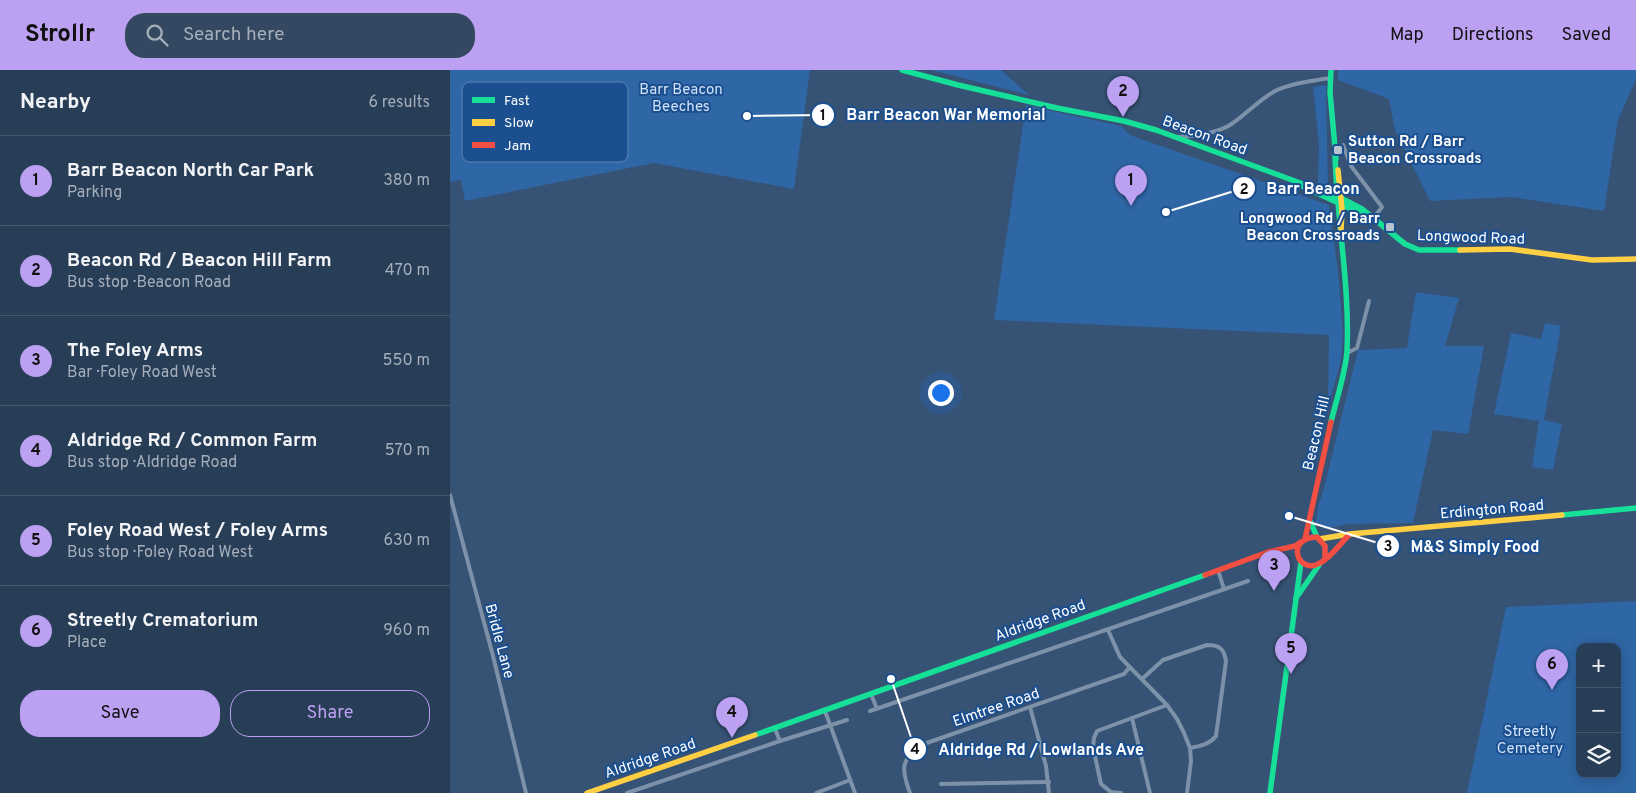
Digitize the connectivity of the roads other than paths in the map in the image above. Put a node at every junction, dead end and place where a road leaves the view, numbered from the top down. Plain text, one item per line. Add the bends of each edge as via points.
1 (902, 70) edge
2 (1331, 70) edge
3 (1330, 78) junction
4 (1175, 137) junction
5 (1343, 145) dead end
6 (1339, 200) junction
7 (1373, 219) junction
8 (1636, 259) edge
9 (1369, 301) dead end
10 (1347, 353) junction
11 (450, 495) edge
12 (1636, 508) edge
13 (1309, 519) junction
14 (1350, 534) junction
15 (1318, 538) junction
16 (1303, 540) junction
17 (1282, 550) junction
18 (1325, 558) junction
19 (1299, 559) junction
20 (1319, 565) junction
21 (1218, 570) junction
22 (1248, 581) dead end
23 (1224, 589) junction
24 (1295, 600) junction
25 (1108, 630) junction
26 (1129, 668) junction
27 (1142, 679) junction
28 (871, 694) junction
29 (1167, 705) junction
30 (1030, 707) junction
31 (877, 709) junction
32 (825, 711) junction
33 (870, 711) dead end
34 (1132, 718) junction
35 (847, 720) dead end
36 (830, 726) junction
37 (775, 729) junction
38 (780, 741) junction
39 (1190, 748) junction
40 (850, 780) junction
41 (1049, 782) junction
42 (941, 784) dead end
43 (590, 792) edge
44 (526, 793) edge
45 (627, 793) edge
46 (816, 793) edge
47 (855, 793) edge
48 (910, 793) edge
49 (1049, 793) edge
50 (1120, 793) edge
51 (1150, 793) edge
52 (1187, 793) edge
53 (1270, 793) edge

1 - 4 main road, Beacon Road via 976,90 1124,121
2 - 3 main road, Beacon Hill
3 - 4 street via 1279,89 1229,125 1202,135
3 - 6 main road, Beacon Hill
4 - 6 main road, Beacon Road
5 - 7 street via 1351,166 1382,207
6 - 7 main road, Longwood Road
6 - 10 main road, Beacon Hill
7 - 8 main road, Longwood Road via 1405,244 1419,250 1510,249 1592,260
9 - 10 street, Beacon Hill via 1357,348
10 - 13 main road, Beacon Hill
11 - 44 street, Bridle Lane
12 - 14 main road, Erdington Road
13 - 15 main road
13 - 16 main road, Beacon Hill
14 - 15 main road, Erdington Road
14 - 18 main road
15 - 16 main road
15 - 18 main road via 1326,547
16 - 17 main road, Aldridge Road
16 - 19 main road via 1297,550
17 - 19 main road
17 - 21 main road, Aldridge Road
18 - 20 main road
19 - 20 main road via 1307,566
19 - 24 main road
20 - 24 main road
21 - 23 street
21 - 28 main road, Aldridge Road
22 - 23 street, Aldridge Road
23 - 25 street, Aldridge Road
24 - 53 main road
25 - 26 street via 1120,657
25 - 31 street, Aldridge Road
26 - 27 street
26 - 30 street, Elmtree Road via 1124,674
27 - 29 street
27 - 39 street via 1163,660 1207,645 1221,647 1226,661 1216,736 1205,745
28 - 31 street
28 - 32 main road, Aldridge Road
29 - 34 street
29 - 39 street via 1177,718
30 - 41 street
30 - 48 street, Elmtree Road via 918,746 905,763 903,772
31 - 33 street, Aldridge Road
32 - 36 street
32 - 37 main road, Aldridge Road
34 - 50 street via 1097,731 1094,738 1101,784 1111,792
34 - 51 street
35 - 36 street, Aldridge Road
36 - 38 street, Aldridge Road
36 - 40 street
37 - 38 street
37 - 43 main road, Aldridge Road
38 - 45 street, Aldridge Road
39 - 52 street via 1191,772
40 - 46 street
40 - 47 street
41 - 42 street
41 - 49 street

